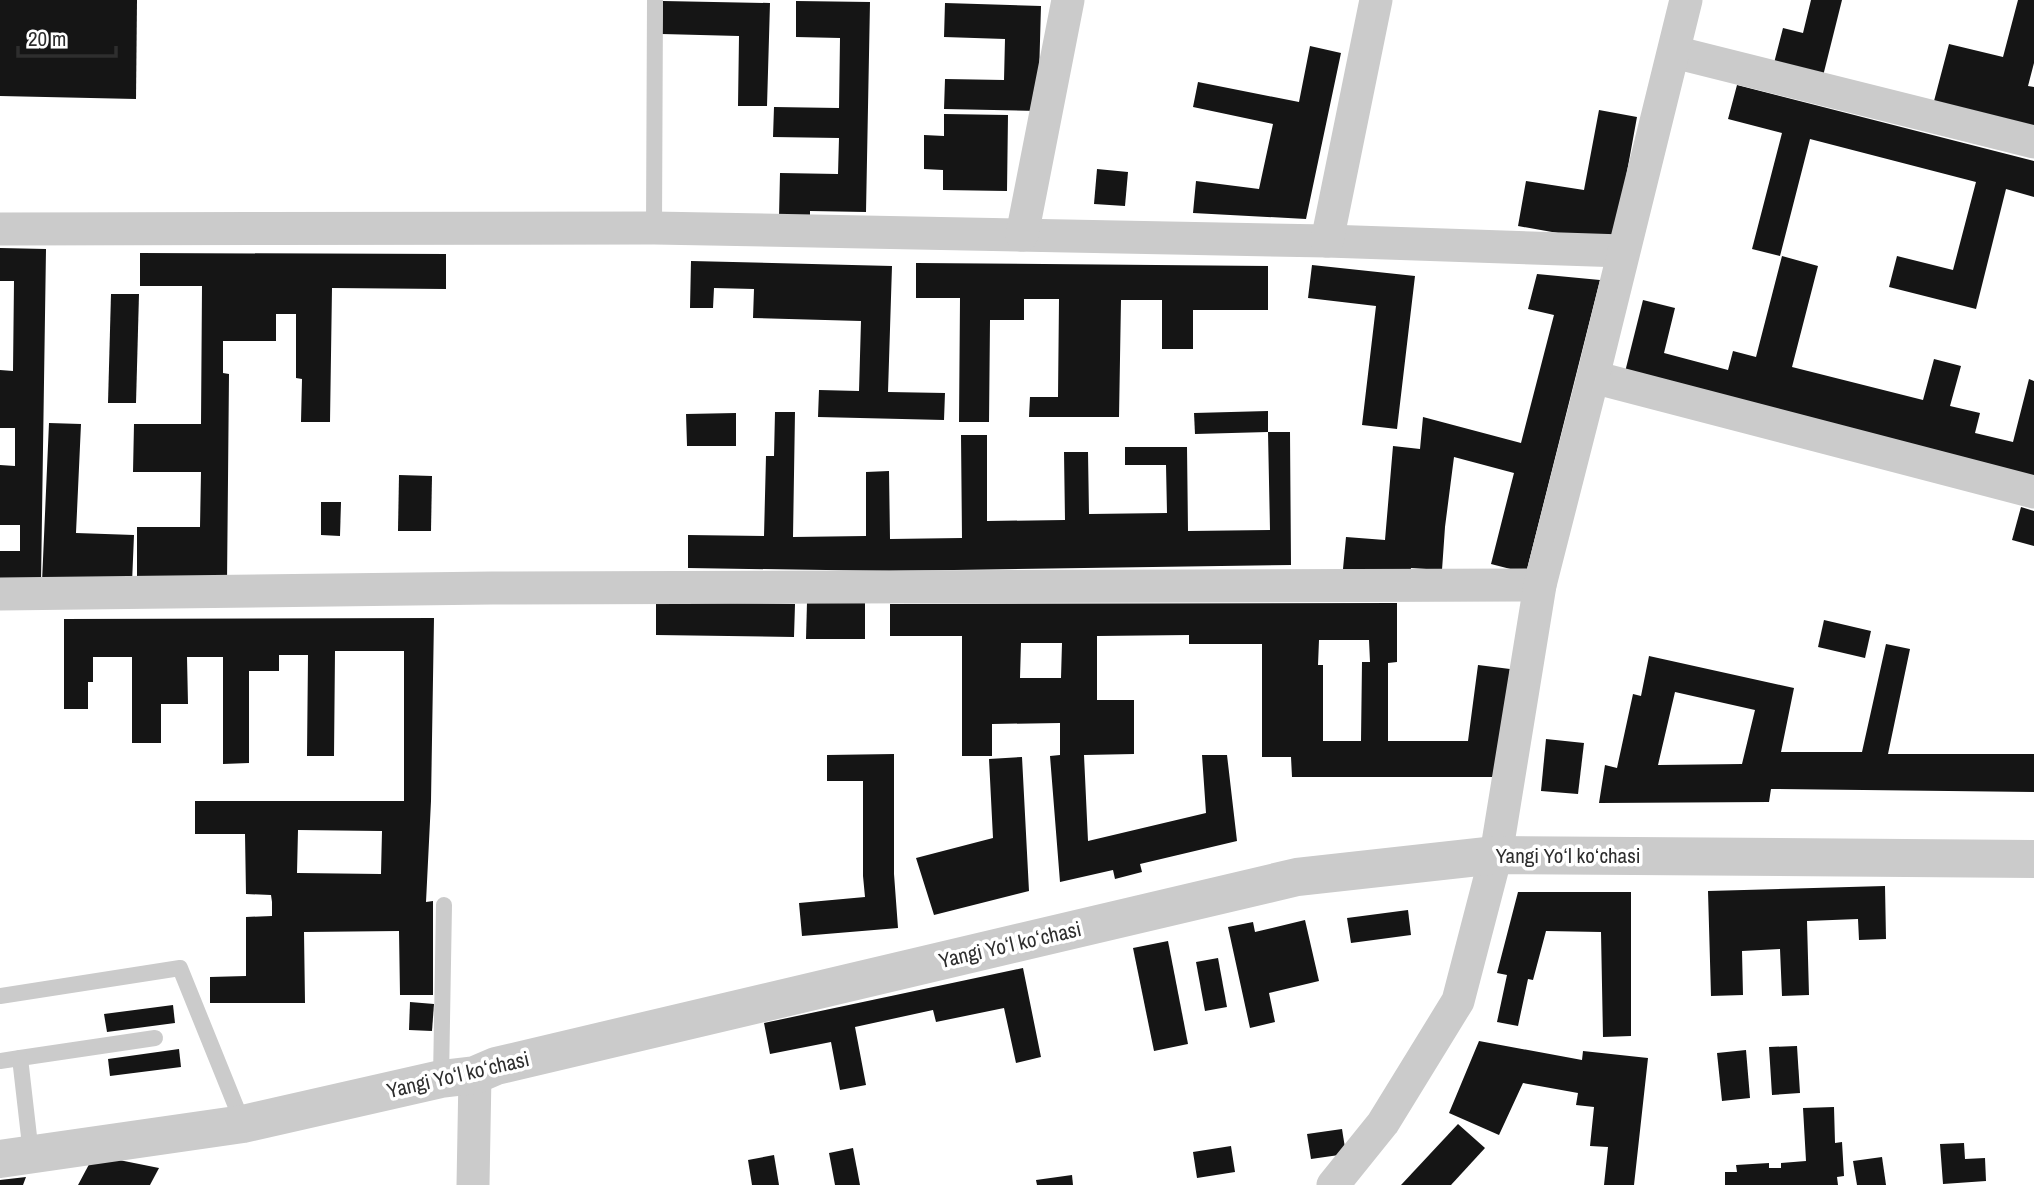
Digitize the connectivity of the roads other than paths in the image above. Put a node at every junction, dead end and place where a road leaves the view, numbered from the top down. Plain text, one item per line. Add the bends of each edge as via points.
1 (655, 0) edge
2 (1068, 0) edge
3 (1376, 0) edge
4 (1686, 0) edge
5 (1674, 52) junction
6 (2034, 142) edge
7 (654, 228) junction
8 (0, 229) edge
9 (1022, 235) junction
10 (1327, 241) junction
11 (1623, 251) junction
12 (1593, 377) junction
13 (2034, 492) edge
14 (1540, 584) junction
15 (0, 594) edge
16 (1496, 855) junction
17 (2034, 859) edge
18 (444, 905) dead end
19 (0, 996) edge
20 (155, 1038) dead end
21 (20, 1058) junction
22 (0, 1061) edge
23 (458, 1077) junction
24 (243, 1124) junction
25 (16, 1156) edge
26 (473, 1185) edge
27 (1333, 1185) edge

1 - 7 lane
2 - 9 street
3 - 10 street
4 - 5 street
5 - 6 street
5 - 11 street
7 - 8 street
7 - 9 street
9 - 10 street
10 - 11 street
11 - 12 street
12 - 13 street
12 - 14 street
14 - 15 street
14 - 16 street
16 - 17 street, Yangi Yoʻl koʻchasi
16 - 23 street, Yangi Yoʻl koʻchasi via 1297,877
16 - 27 street via 1458,1001 1383,1123
18 - 23 lane
19 - 24 lane via 180,968
20 - 21 lane
21 - 22 lane
21 - 25 lane
23 - 24 street, Yangi Yoʻl koʻchasi
23 - 26 street
24 - 25 street, Yangi Yoʻl koʻchasi

